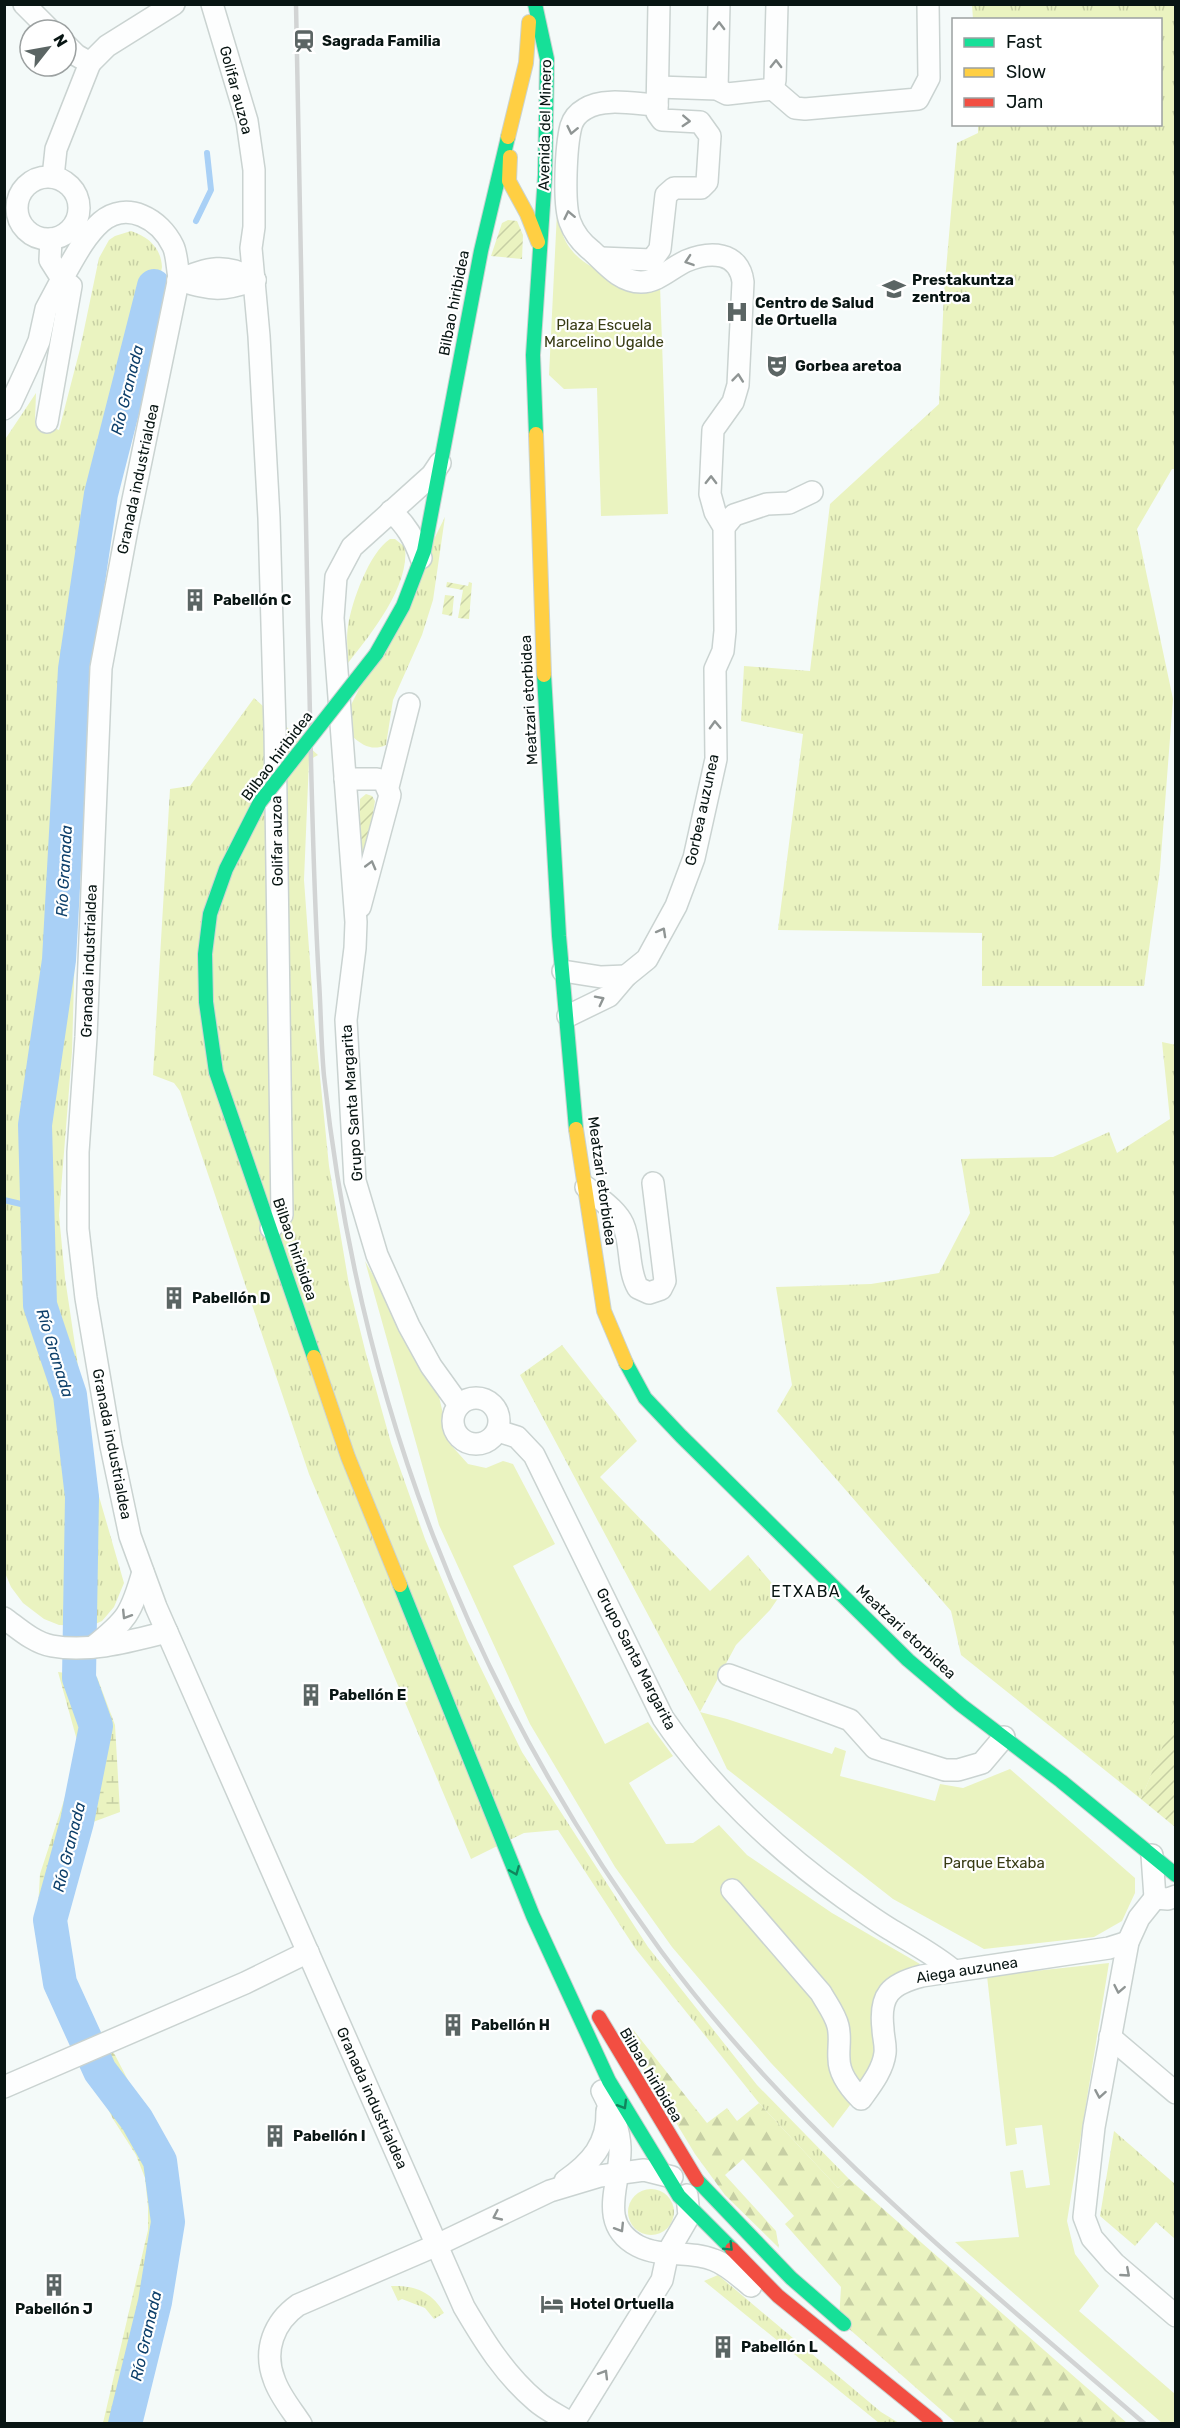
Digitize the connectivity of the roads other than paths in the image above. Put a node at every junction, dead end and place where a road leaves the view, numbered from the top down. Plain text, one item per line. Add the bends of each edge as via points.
1 (24, 4) edge
2 (174, 4) edge
3 (212, 4) edge
4 (530, 4) edge
5 (535, 4) edge
6 (659, 4) edge
7 (719, 4) edge
8 (777, 4) edge
9 (928, 4) edge
10 (38, 18) edge
11 (78, 56) edge
12 (90, 63) junction
13 (717, 89) junction
14 (773, 89) junction
15 (657, 96) junction
16 (567, 172) junction
17 (53, 177) junction
18 (502, 177) junction
19 (534, 179) junction
20 (502, 212) junction
21 (528, 216) junction
22 (51, 239) junction
23 (169, 240) junction
24 (540, 247) junction
25 (251, 248) junction
26 (601, 258) junction
27 (214, 275) junction
28 (62, 279) junction
29 (178, 280) junction
30 (255, 280) junction
31 (229, 289) junction
32 (174, 306) junction
33 (259, 343) junction
34 (4, 409) edge
35 (47, 423) dead end
36 (441, 462) junction
37 (812, 492) dead end
38 (391, 511) junction
39 (724, 527) junction
40 (421, 558) junction
41 (409, 704) dead end
42 (345, 778) junction
43 (388, 788) junction
44 (356, 922) junction
45 (564, 971) junction
46 (626, 976) junction
47 (568, 1016) junction
48 (653, 1183) dead end
49 (586, 1187) junction
50 (271, 1228) junction
51 (459, 1405) junction
52 (498, 1431) junction
53 (142, 1572) junction
54 (4, 1618) edge
55 (167, 1632) junction
56 (92, 1647) junction
57 (729, 1676) dead end
58 (1004, 1737) junction
59 (1152, 1855) junction
60 (1175, 1874) edge
61 (732, 1890) dead end
62 (1166, 1895) edge
63 (537, 1908) junction
64 (1128, 1942) junction
65 (308, 1952) junction
66 (954, 1971) junction
67 (591, 2002) dead end
68 (607, 2032) junction
69 (1110, 2037) junction
70 (4, 2086) edge
71 (1176, 2093) edge
72 (607, 2101) junction
73 (618, 2174) junction
74 (664, 2175) junction
75 (683, 2185) junction
76 (550, 2191) junction
77 (688, 2206) junction
78 (437, 2245) junction
79 (668, 2252) junction
80 (714, 2260) junction
81 (657, 2287) junction
82 (826, 2309) junction
83 (1176, 2316) edge
84 (856, 2335) dead end
85 (917, 2409) junction
86 (941, 2416) edge
87 (301, 2424) edge
88 (573, 2424) edge

1 - 10 street
2 - 12 street via 107,46
3 - 25 street, Golifar auzoa via 247,121 254,170 255,227
4 - 18 street, Bilbao hiribidea via 527,91
5 - 19 street, Avenida del Minero via 547,59
6 - 15 street
13 -> 7 street
14 -> 8 street
9 - 14 street via 929,78 918,99 805,109 795,108
11 - 12 street
12 - 17 street via 56,149
13 - 14 street via 727,94
13 - 15 street
15 -> 16 street via 599,103 577,114 571,125
15 -> 26 street via 657,112 662,120 700,122 710,136 707,182 701,188 674,188 666,195 660,249 652,260
16 - 19 street
26 -> 16 street via 582,242 569,221
17 - 22 street via 75,191 79,207 66,234
17 - 22 street via 42,177 26,185 16,204 23,228 36,237
18 - 19 street
18 - 20 street, Bilbao hiribidea
18 - 21 street
19 - 24 street, Avenida del Minero
20 - 21 street
20 - 36 street, Bilbao hiribidea via 466,323
21 - 24 street
22 - 28 street via 50,260
23 - 27 street
23 - 28 street, Granada industrialdea via 158,224 141,214 122,212 102,221
23 - 29 street, Granada industrialdea via 174,247
24 - 45 street, Meatzari etorbidea via 533,366 544,682
25 - 27 street
25 - 30 street, Golifar auzoa
39 -> 26 street, Gorbea auzunea via 710,494 713,430 733,402 738,385 741,270 735,261 706,256 641,282 620,278
27 - 29 street
27 - 30 street
27 - 31 street
27 - 32 street
28 - 34 street via 46,309 29,364 11,403
28 - 35 street via 71,286
29 - 32 street, Granada industrialdea
30 - 31 street
30 - 33 street, Golifar auzoa
31 - 33 street, Golifar auzoa via 247,306
32 - 53 street, Granada industrialdea via 101,668 78,1152 78,1229 86,1298 111,1446 130,1536
33 - 50 street, Golifar auzoa via 269,518 280,992 282,1215
36 - 38 street
36 - 40 street, Bilbao hiribidea
37 - 39 street via 789,503 767,504 734,515
38 - 40 street via 414,538
38 - 42 street, Grupo Santa Margarita via 352,547 336,577 333,618
46 -> 39 street, Gorbea auzunea via 647,959 676,906 694,858 716,759 715,669 723,651 725,631
40 - 50 street, Bilbao hiribidea, bridge via 403,606 376,654 260,802 226,869 210,914 205,954 206,1002 216,1072
41 - 43 street, Grupo Santa Margarita
42 - 43 street via 377,778
42 - 44 street, Grupo Santa Margarita
44 -> 43 street, Grupo Santa Margarita via 390,795
44 - 51 street, Grupo Santa Margarita via 346,1020 355,1181 377,1255 409,1326
45 - 46 street via 601,977
45 - 47 street, Meatzari etorbidea
47 -> 46 street, Gorbea auzunea via 609,996
47 - 49 street, Meatzari etorbidea via 577,1140
48 - 49 street via 665,1281 661,1289 650,1293 638,1288 634,1279 624,1226 618,1215
49 - 58 street, Meatzari etorbidea via 604,1311 620,1353 645,1398 908,1660
50 - 63 street, Bilbao hiribidea via 348,1456
51 - 52 street via 471,1398 492,1403 500,1416
51 - 52 street via 453,1419 462,1440 469,1444 484,1443
52 - 66 street, Grupo Santa Margarita via 517,1437 534,1455 663,1718 682,1746 764,1833 804,1867
53 - 55 street, Granada industrialdea
53 -> 56 street via 134,1602 120,1624
54 - 56 street via 26,1635 51,1646
55 - 56 street
55 - 65 street, Granada industrialdea
57 - 58 street via 850,1720 875,1748 945,1770 982,1763
58 - 59 street, Meatzari etorbidea
59 - 60 street, Meatzari etorbidea
59 - 62 street
60 - 62 street via 1166,1874
61 - 66 street, Aiega auzunea via 821,1993 838,2027 839,2065 861,2099 876,2077 885,2052 882,2003 887,1993 910,1979
62 - 64 street via 1139,1918
63 - 72 street via 537,1953
63 -> 74 street, Bilbao hiribidea via 609,2081
64 - 66 street, Aiega auzunea
64 -> 69 street
65 - 70 street
65 - 78 street, Granada industrialdea
67 - 68 street, Bilbao hiribidea
68 - 75 street via 610,2056 680,2173
68 - 82 street, Bilbao hiribidea via 697,2180
69 - 71 street
69 -> 83 street via 1084,2217 1092,2238 1114,2263
72 - 73 street via 620,2140
72 - 76 street via 603,2142 584,2167
73 - 74 street via 644,2170
73 - 76 street
73 -> 79 street via 613,2215 619,2228 639,2247
74 - 75 street
74 - 77 street, Bilbao hiribidea
75 - 77 street
75 - 82 street via 788,2287
76 -> 78 street
77 - 79 street via 684,2227
77 -> 85 street, Bilbao hiribidea via 778,2296
78 - 87 street via 285,2314 276,2328 270,2366 274,2382
78 - 88 street, Granada industrialdea via 464,2307 489,2348 537,2402
79 - 80 street
79 - 81 street
80 - 81 street via 682,2265
80 - 85 street via 729,2268 890,2399
88 -> 81 street
82 - 84 street, Bilbao hiribidea
85 - 86 street, Bilbao hiribidea

